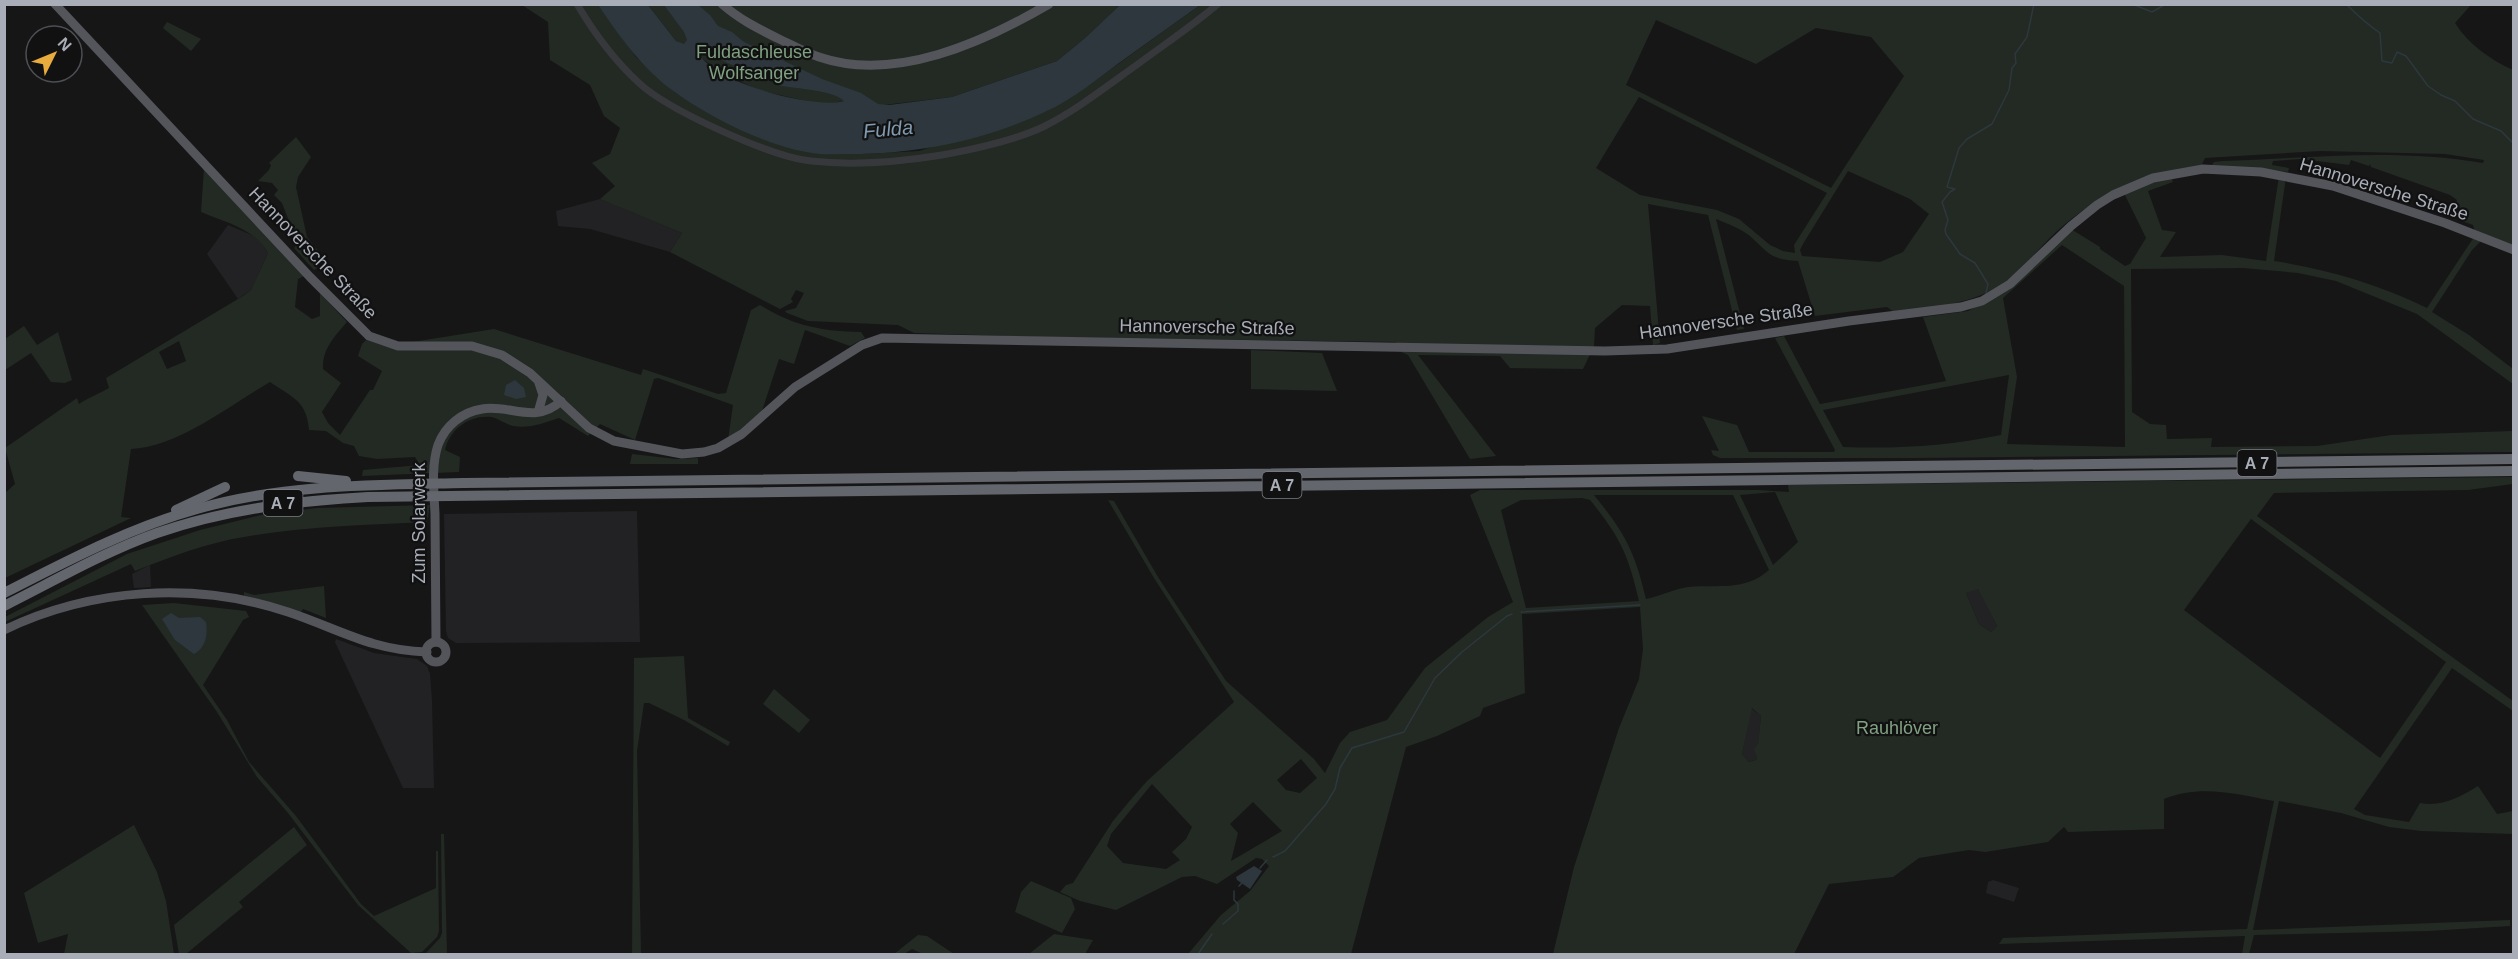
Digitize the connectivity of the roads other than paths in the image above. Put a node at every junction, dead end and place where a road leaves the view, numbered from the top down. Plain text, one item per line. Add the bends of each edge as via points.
1 (55, 4) edge
2 (577, 4) edge
3 (722, 4) edge
4 (1049, 4) edge
5 (1218, 4) edge
6 (2514, 250) edge
7 (536, 378) junction
8 (558, 399) junction
9 (537, 411) junction
10 (2514, 459) edge
11 (2514, 471) edge
12 (298, 476) dead end
13 (367, 485) junction
14 (225, 487) dead end
15 (152, 523) junction
16 (4, 593) edge
17 (4, 606) edge
18 (4, 630) edge
19 (436, 642) junction
20 (427, 652) junction

1 - 7 main road, Hannoversche Straße via 369,336 398,346 486,349
2 - 5 street via 594,33 617,60 658,97 766,150 809,161 847,164 911,160 967,150 1041,128 1077,108
3 - 4 main road via 747,23 820,57 877,65 928,58 976,43
6 - 8 main road, Hannoversche Straße via 2323,183 2261,172 2192,170 2153,178 2113,195 2071,226 2010,284 1982,301 1666,349 1594,351 882,338 862,345 795,387 731,441 689,454 635,447 607,438 589,428
7 - 8 main road, Hannoversche Straße
7 - 9 main road via 543,391
8 - 9 main road, Zum Solarwerk via 549,409
9 - 19 main road, Zum Solarwerk via 520,414 487,408 463,415 441,439 434,468
10 - 13 highway, A 7
11 - 17 highway, A 7 via 350,498 241,510 177,527 95,560
12 - 13 highway
13 - 15 highway, A 7 via 259,495 197,508
14 - 15 highway
15 - 16 highway, A 7
18 - 20 main road via 56,609 93,600 197,594 279,609 363,642
19 - 20 main road via 429,645
19 - 20 main road via 446,648 443,660 433,661

